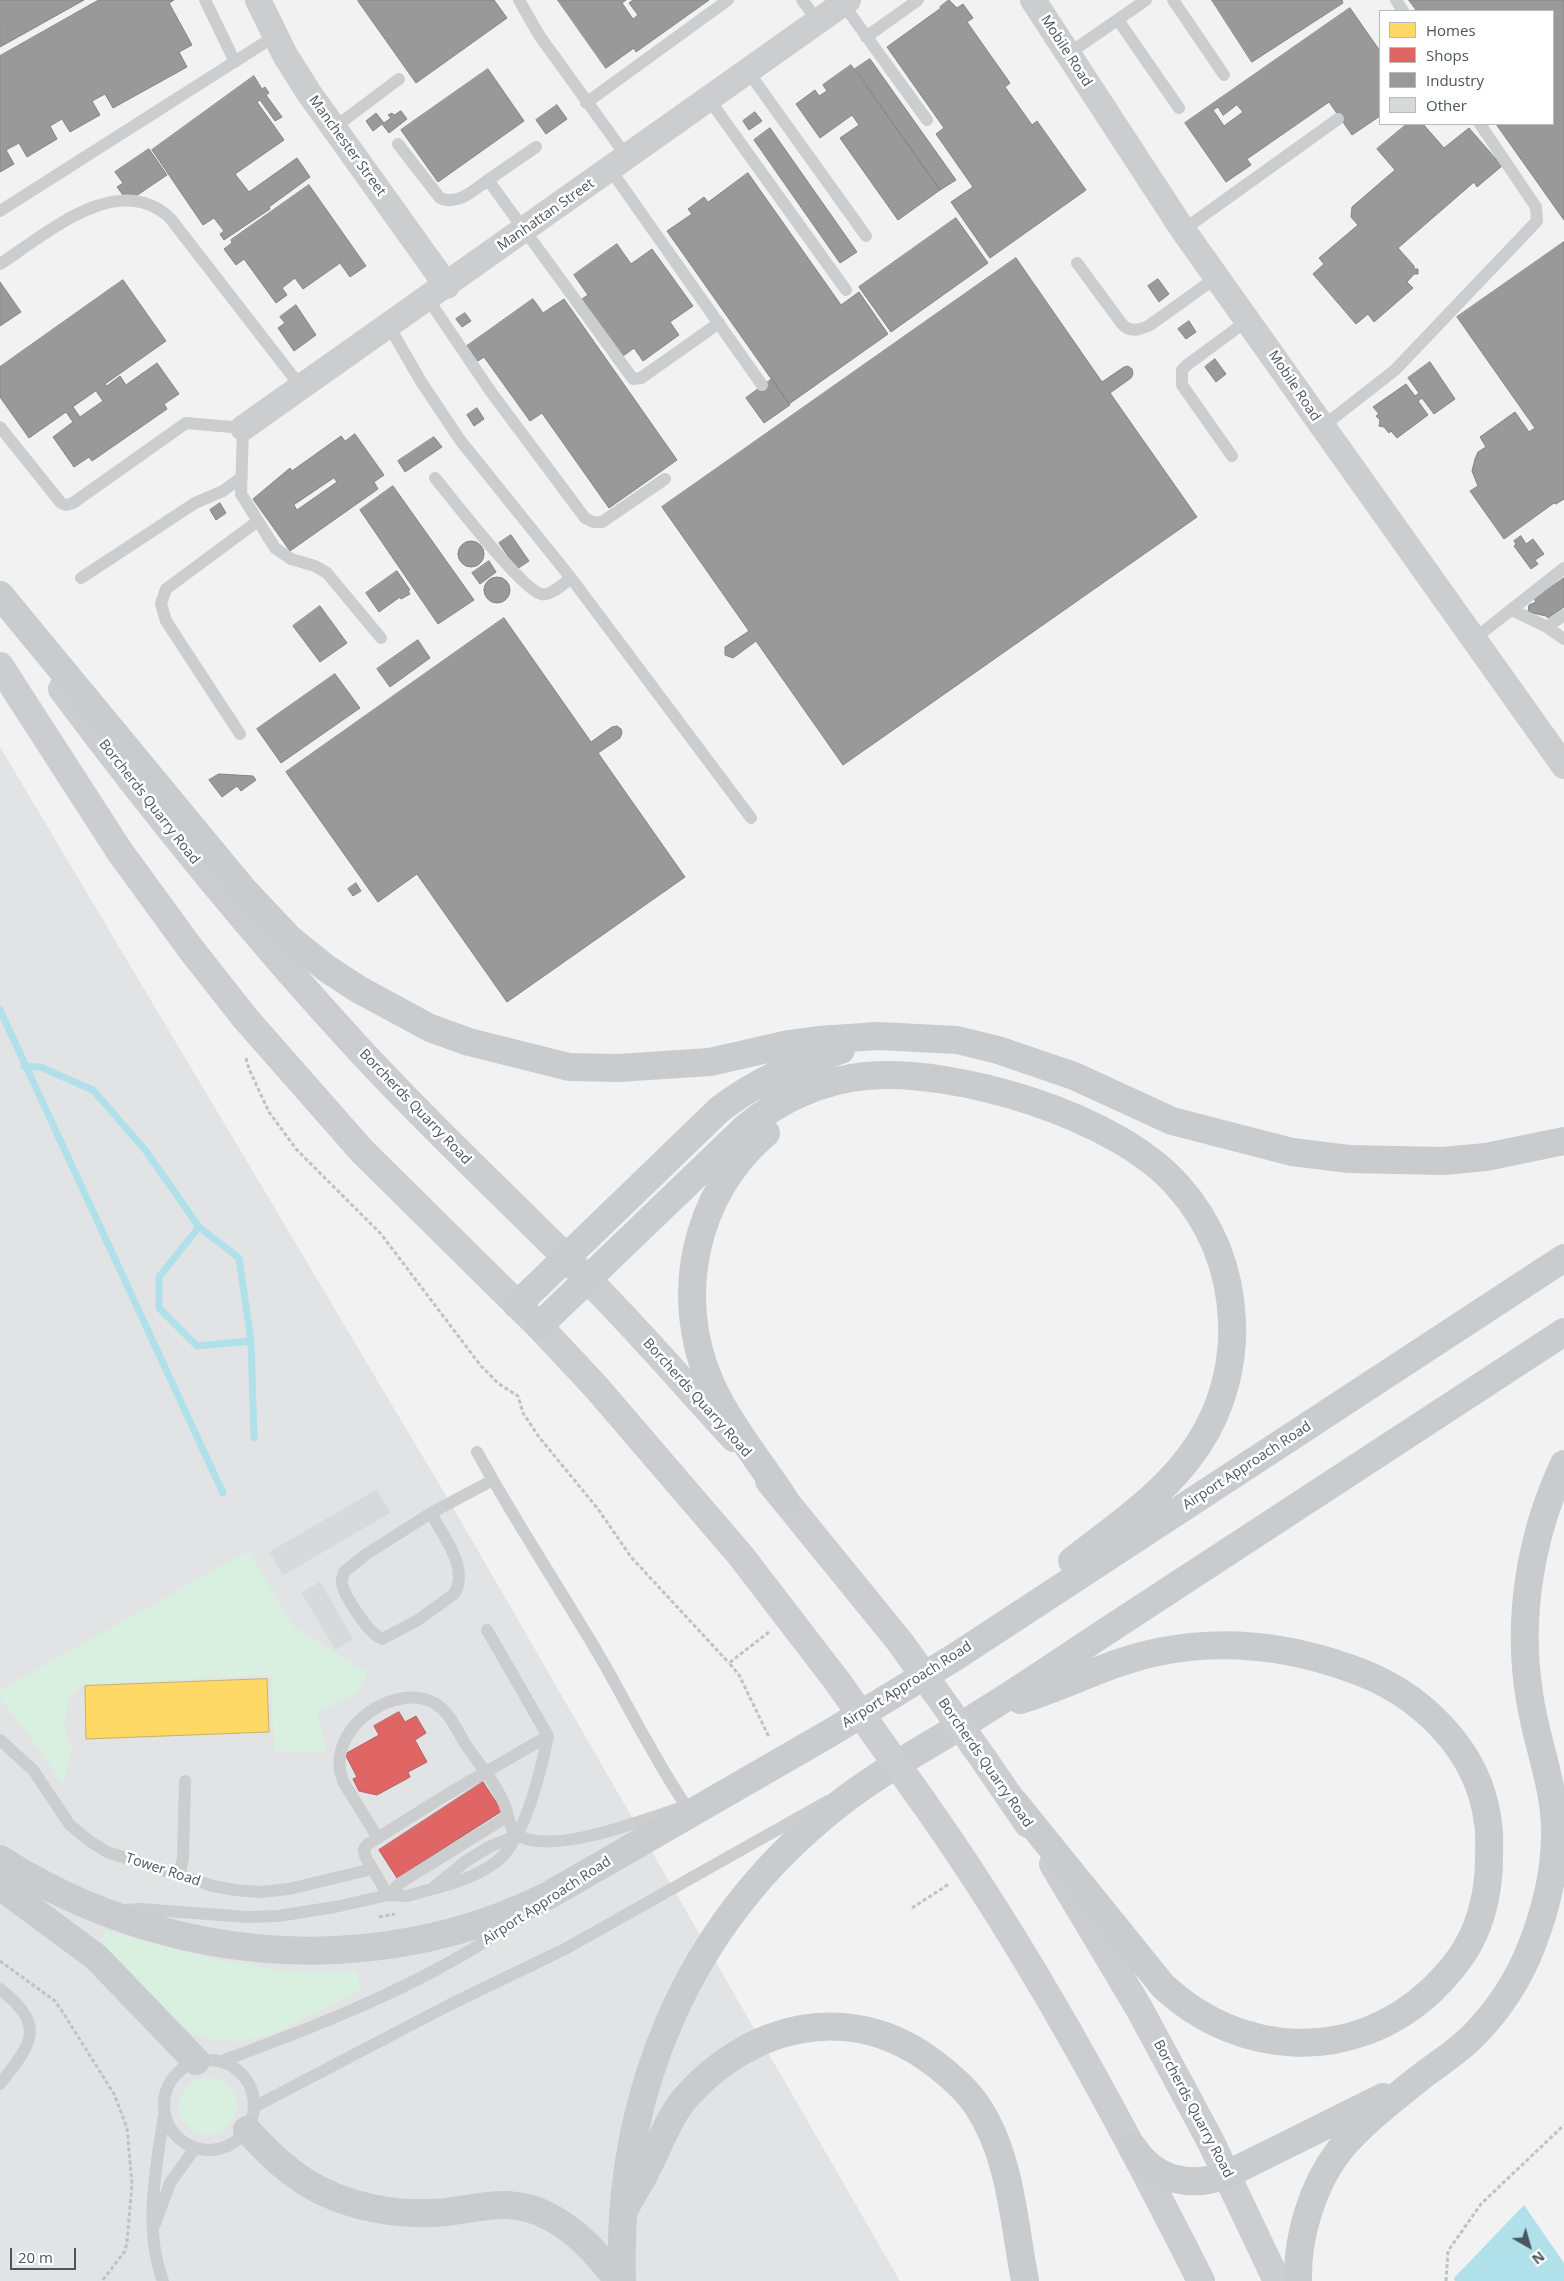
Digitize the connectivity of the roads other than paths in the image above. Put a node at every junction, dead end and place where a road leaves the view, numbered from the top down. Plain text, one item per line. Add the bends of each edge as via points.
1 (205, 0) edge
2 (258, 0) edge
3 (519, 0) edge
4 (728, 0) edge
5 (802, 0) edge
6 (918, 0) edge
7 (1033, 0) edge
8 (1146, 0) edge
9 (1174, 0) edge
10 (845, 2) edge
11 (1118, 20) junction
12 (818, 21) junction
13 (275, 36) junction
14 (866, 37) junction
15 (1068, 54) junction
16 (234, 62) junction
17 (747, 70) junction
18 (1224, 75) dead end
19 (399, 79) dead end
20 (708, 98) junction
21 (586, 103) junction
22 (1179, 108) dead end
23 (1338, 119) dead end
24 (927, 120) dead end
25 (1481, 125) edge
26 (335, 127) junction
27 (398, 144) dead end
28 (536, 147) dead end
29 (618, 163) junction
30 (488, 180) junction
31 (0, 211) edge
32 (525, 230) junction
33 (1183, 230) junction
34 (866, 236) dead end
35 (1077, 263) dead end
36 (0, 264) edge
37 (1217, 277) junction
38 (846, 290) dead end
39 (437, 292) junction
40 (1248, 320) junction
41 (719, 323) junction
42 (389, 326) junction
43 (762, 386) dead end
44 (301, 387) junction
45 (0, 427) edge
46 (1322, 427) junction
47 (243, 428) junction
48 (1232, 456) dead end
49 (242, 477) junction
50 (435, 478) dead end
51 (665, 479) dead end
52 (258, 521) junction
53 (1564, 568) edge
54 (81, 578) dead end
55 (571, 578) junction
56 (0, 595) edge
57 (0, 600) edge
58 (1512, 610) junction
59 (1564, 615) edge
60 (1547, 627) junction
61 (381, 638) dead end
62 (1474, 639) junction
63 (1564, 639) edge
64 (0, 666) edge
65 (240, 734) dead end
66 (1564, 766) edge
67 (751, 818) dead end
68 (904, 1038) junction
69 (958, 1083) junction
70 (1564, 1141) edge
71 (565, 1257) junction
72 (1564, 1258) edge
73 (588, 1279) junction
74 (517, 1305) junction
75 (539, 1326) junction
76 (1564, 1332) edge
77 (478, 1452) dead end
78 (1564, 1464) edge
79 (492, 1480) junction
80 (785, 1500) junction
81 (431, 1514) junction
82 (487, 1630) dead end
83 (955, 1657) junction
84 (983, 1712) junction
85 (548, 1736) junction
86 (0, 1740) edge
87 (485, 1773) junction
88 (185, 1781) dead end
89 (868, 1782) junction
90 (698, 1803) junction
91 (1015, 1803) junction
92 (508, 1816) junction
93 (517, 1835) junction
94 (378, 1838) junction
95 (0, 1859) edge
96 (372, 1869) junction
97 (179, 1876) junction
98 (0, 1886) edge
99 (551, 1894) junction
100 (388, 1895) junction
101 (101, 1912) junction
102 (0, 1989) edge
103 (209, 2061) junction
104 (1416, 2081) junction
105 (0, 2084) edge
106 (164, 2111) junction
107 (251, 2119) junction
108 (1133, 2147) junction
109 (195, 2148) junction
110 (1228, 2174) junction
111 (624, 2210) junction
112 (154, 2229) junction
113 (163, 2281) edge
114 (621, 2281) edge
115 (1025, 2281) edge
116 (1201, 2281) edge
117 (1277, 2281) edge
118 (1298, 2281) edge

1 - 16 lane
2 - 13 street, Manchester Street
3 - 21 lane
4 - 21 lane
5 - 12 lane
6 - 14 lane
7 - 15 street, Mobile Road
8 - 11 lane
9 - 18 lane
10 - 12 street, Manhattan Street
10 - 14 lane
11 - 15 lane
11 - 22 lane
12 - 17 street, Manhattan Street
13 - 16 lane
13 - 26 street, Manchester Street via 309,93
14 - 24 lane
15 - 33 street, Mobile Road
16 - 31 lane
17 - 20 street, Manhattan Street
17 - 34 lane
19 - 26 lane
20 - 29 street, Manhattan Street
20 - 38 lane
21 - 29 lane
23 - 33 lane
25 - 46 lane via 1536,207 1537,221 1395,370
26 - 39 street, Manchester Street
27 - 30 lane via 440,198 465,196
28 - 30 lane
29 - 32 street, Manhattan Street
29 - 41 lane
30 - 32 lane
32 - 39 street, Manhattan Street
32 - 41 lane via 633,379 641,378
33 - 37 street, Mobile Road
35 - 37 lane via 1122,324 1131,330 1150,325
36 - 44 lane via 93,206 115,201 149,204 170,218
37 - 40 street, Mobile Road
39 - 42 street, Manhattan Street
39 - 51 lane via 491,392 585,518 602,522
40 - 46 street, Mobile Road
40 - 48 lane via 1187,365 1181,376 1188,394
41 - 43 lane
42 - 44 street, Manhattan Street
42 - 55 lane via 460,440
44 - 47 street, Manhattan Street
45 - 47 lane via 60,503 66,505 73,504 186,423
46 - 62 street, Mobile Road
47 - 49 lane
49 - 52 lane via 241,494
49 - 54 lane via 223,491 194,503
50 - 55 lane via 493,548 534,590 548,594
52 - 61 lane via 282,554 327,573
52 - 65 lane via 166,589 161,604 166,621
53 - 58 lane
55 - 67 lane
56 - 68 main road via 257,905 289,938 326,968 430,1028 531,1059 579,1068 699,1063 818,1040 878,1036
57 - 71 main road, Borcherds Quarry Road via 122,769 263,942 406,1100
58 - 60 lane
58 - 62 lane
59 - 60 lane
60 - 63 lane
62 - 66 street, Mobile Road
64 - 74 main road via 120,852 245,1018 362,1151
68 - 70 main road via 957,1040 986,1047 1074,1076 1172,1121 1292,1152 1349,1159 1443,1161 1486,1157
68 - 71 main road via 820,1056 748,1089 712,1116
69 - 73 main road via 866,1076 820,1087 776,1106 744,1129
69 - 80 main road via 880,1084 840,1093 807,1107 776,1125 752,1146 727,1177 708,1212 695,1258 692,1290 693,1322 700,1353 717,1397
69 - 83 main road via 1017,1097 1075,1118 1125,1142 1166,1173 1199,1213 1215,1244 1226,1277 1232,1328 1230,1363 1221,1397 1199,1444 1178,1471 1153,1496
71 - 73 main road, Borcherds Quarry Road
71 - 74 main road
72 - 83 main road, Airport Approach Road
73 - 75 main road
73 - 80 main road, Borcherds Quarry Road via 685,1383
74 - 75 main road
75 - 108 main road, bridge via 742,1556 837,1681 964,1860 1028,1962
76 - 84 main road
77 - 79 lane
78 - 104 main road via 1541,1522 1529,1583 1525,1628 1528,1690 1554,1814 1554,1864 1547,1902 1531,1948 1508,1994 1474,2035
79 - 81 lane
79 - 90 lane via 598,1654 666,1776
80 - 91 main road, Borcherds Quarry Road, bridge via 900,1642
81 - 81 lane via 365,1554 344,1572 342,1584 350,1601 377,1637 385,1638 404,1629 458,1588 460,1573 456,1562
82 - 85 lane
83 - 90 main road, Airport Approach Road via 830,1733
84 - 89 main road
84 - 91 main road via 1046,1692 1110,1664 1164,1650 1229,1645 1299,1652 1330,1661 1371,1676 1410,1698 1430,1713 1458,1747 1481,1789 1488,1820 1488,1883 1480,1915 1466,1949 1444,1978 1409,2009 1388,2022 1329,2041 1295,2044 1262,2040 1200,2016 1163,1986
85 - 87 lane
85 - 93 lane via 540,1775
86 - 97 lane, Tower Road via 33,1770 70,1825 88,1840 107,1852
87 - 92 lane
87 - 94 lane
87 - 94 lane via 442,1708 414,1697 391,1701 352,1728 338,1756 344,1783
88 - 97 lane
89 - 107 lane via 821,1804 565,1949 451,2004
89 - 111 main road via 810,1828 768,1870 730,1916 694,1972 664,2032 640,2102 628,2160
90 - 93 lane via 578,1838 535,1841
90 - 99 main road, Airport Approach Road
91 - 110 main road, Borcherds Quarry Road via 1140,2010
92 - 93 lane
92 - 100 lane via 400,1883
93 - 100 lane via 466,1861 432,1889 407,1896
94 - 96 lane via 364,1849 364,1856
95 - 101 main road via 50,1889
96 - 97 lane, Tower Road via 289,1889 260,1892 212,1886
96 - 100 lane
98 - 103 main road via 96,1957
99 - 101 main road via 496,1918 439,1935 381,1946 322,1951 262,1950 218,1944 160,1932
99 - 103 lane, Airport Approach Road via 518,1920 443,1966 294,2034
100 - 101 lane via 278,1916 247,1917 141,1909
102 - 105 lane via 27,2019 31,2036 24,2053
103 - 106 lane via 179,2071 164,2096
103 - 107 lane via 240,2071 248,2082 253,2094
104 - 110 main road
104 - 118 main road via 1353,2137 1323,2177 1303,2228
106 - 109 lane via 172,2131 182,2142
106 - 112 lane via 153,2193
107 - 109 lane via 236,2141 224,2148 209,2151
107 - 114 main road via 269,2153 304,2181 354,2203 423,2214 501,2204 525,2208 549,2216 581,2238
108 - 110 main road via 1150,2167 1177,2180 1208,2181
108 - 116 main road
109 - 112 lane via 170,2184
110 - 117 main road, Borcherds Quarry Road
111 - 114 main road
111 - 115 main road via 685,2098 711,2072 751,2046 783,2033 814,2026 851,2027 882,2035 914,2049 950,2076 979,2108 1004,2167
112 - 113 lane

